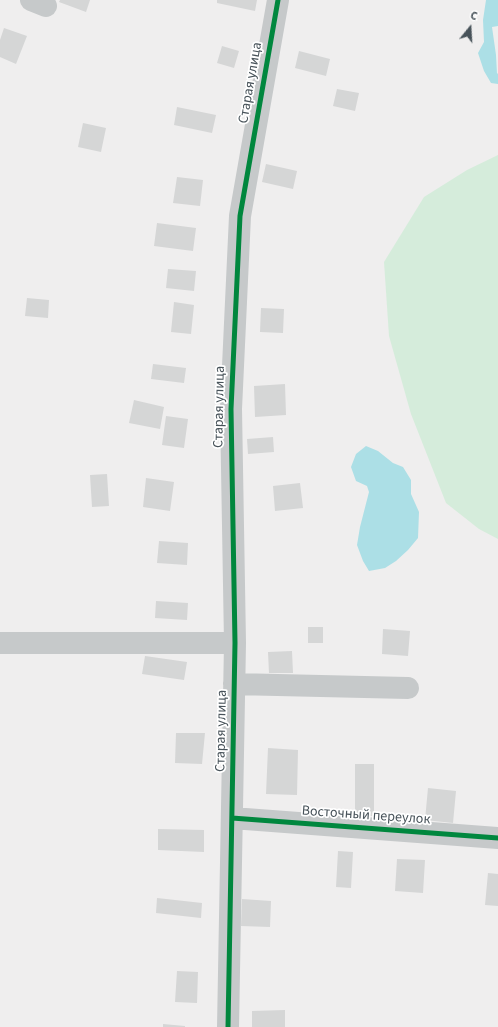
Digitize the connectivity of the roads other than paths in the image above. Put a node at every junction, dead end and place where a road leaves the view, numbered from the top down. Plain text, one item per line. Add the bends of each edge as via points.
1 (278, 0) edge
2 (0, 643) edge
3 (235, 643) junction
4 (234, 684) junction
5 (408, 688) dead end
6 (232, 818) junction
7 (498, 838) edge
8 (228, 1027) edge

1 - 3 street, Старая улица via 240,216 230,410
2 - 3 street
3 - 4 street, Старая улица
4 - 5 street
4 - 6 street, Старая улица
6 - 7 street, Восточный переулок
6 - 8 street, Старая улица

